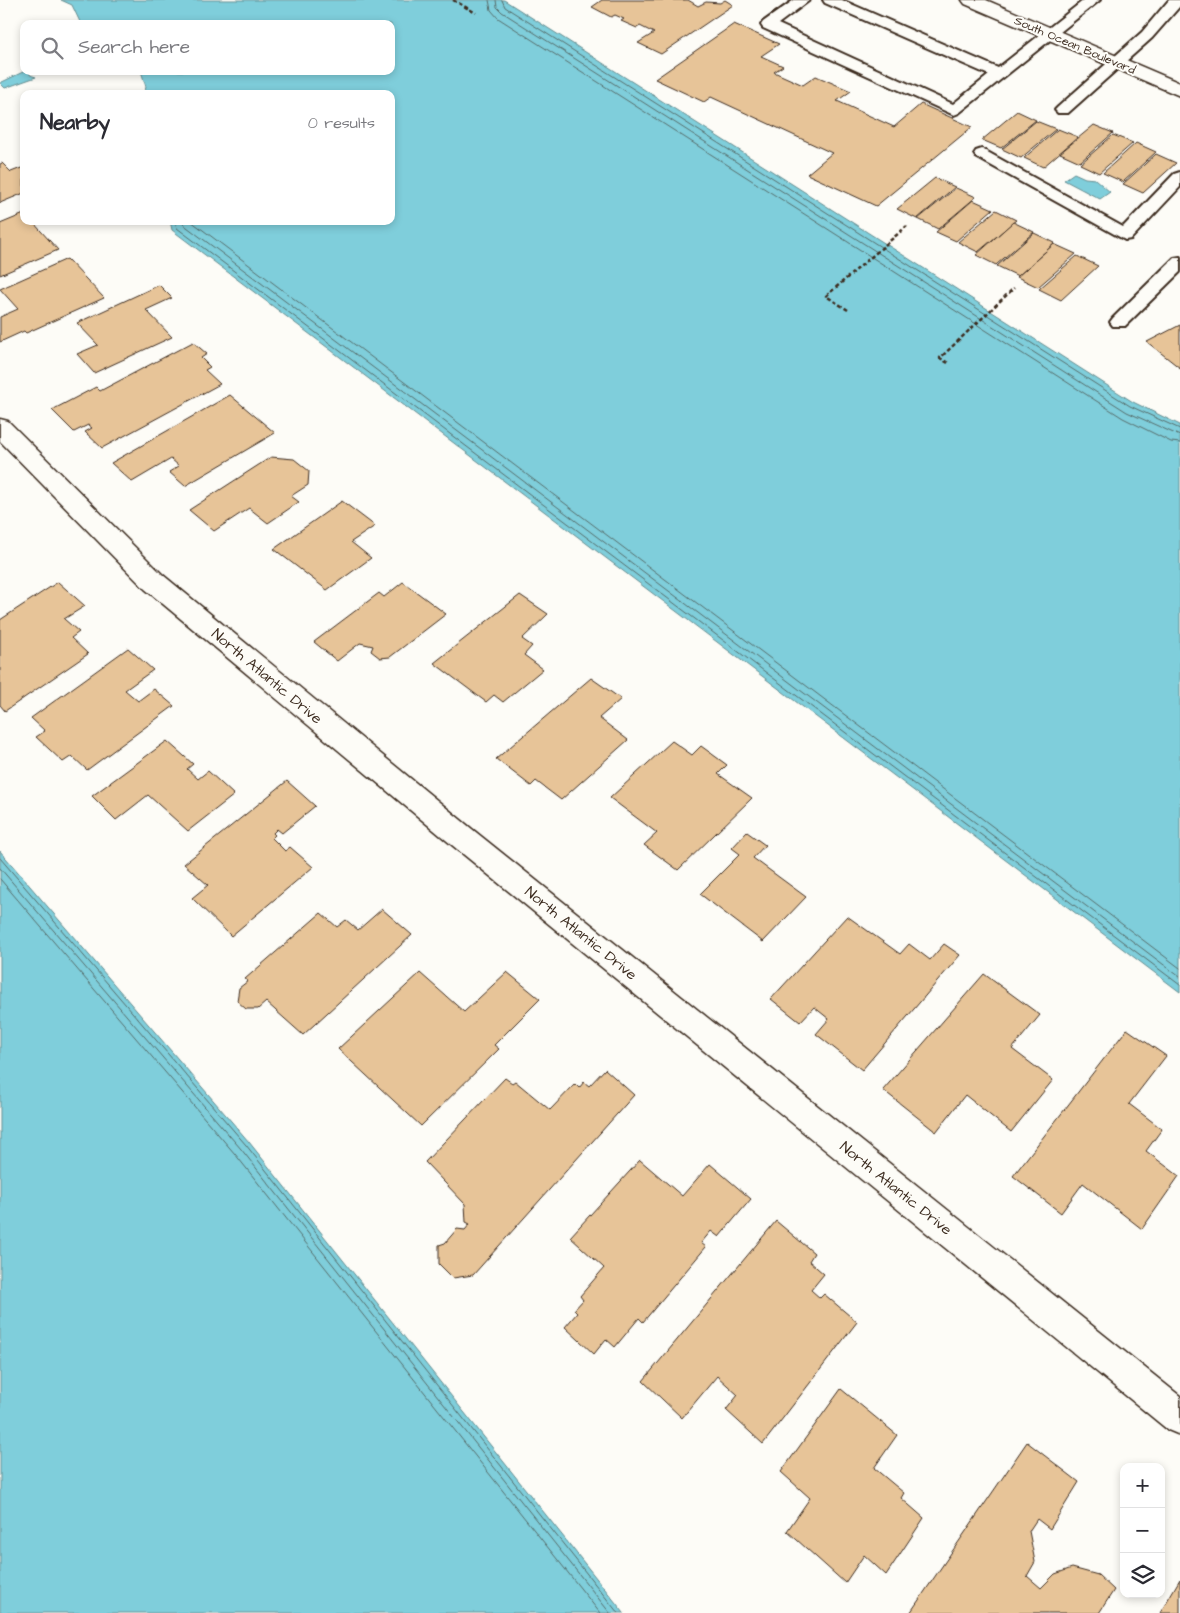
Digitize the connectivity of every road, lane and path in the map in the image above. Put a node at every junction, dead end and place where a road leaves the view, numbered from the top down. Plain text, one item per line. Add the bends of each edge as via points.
1 (453, 0) edge
2 (461, 0) edge
3 (803, 0) edge
4 (830, 0) edge
5 (971, 0) edge
6 (1093, 0) edge
7 (1177, 0) edge
8 (457, 2) junction
9 (476, 13) dead end
10 (1051, 34) junction
11 (1117, 63) junction
12 (1000, 74) junction
13 (1180, 90) edge
14 (1063, 110) dead end
15 (982, 154) dead end
16 (1180, 177) edge
17 (907, 226) dead end
18 (1180, 262) edge
19 (1014, 288) dead end
20 (848, 310) dead end
21 (1120, 322) dead end
22 (948, 363) dead end
23 (0, 427) edge
24 (1180, 1418) edge

1 - 8 path
2 - 8 path
3 - 12 lane via 768,25 954,110
4 - 12 lane
5 - 10 street, South Ocean Boulevard
6 - 10 lane
7 - 11 lane
8 - 9 path
10 - 11 street, South Ocean Boulevard
10 - 12 lane
11 - 13 street, South Ocean Boulevard
11 - 14 lane
15 - 16 lane via 1125,235
17 - 20 path via 826,296
18 - 21 lane
19 - 22 path via 940,358
23 - 24 street, North Atlantic Drive via 154,582 454,830

